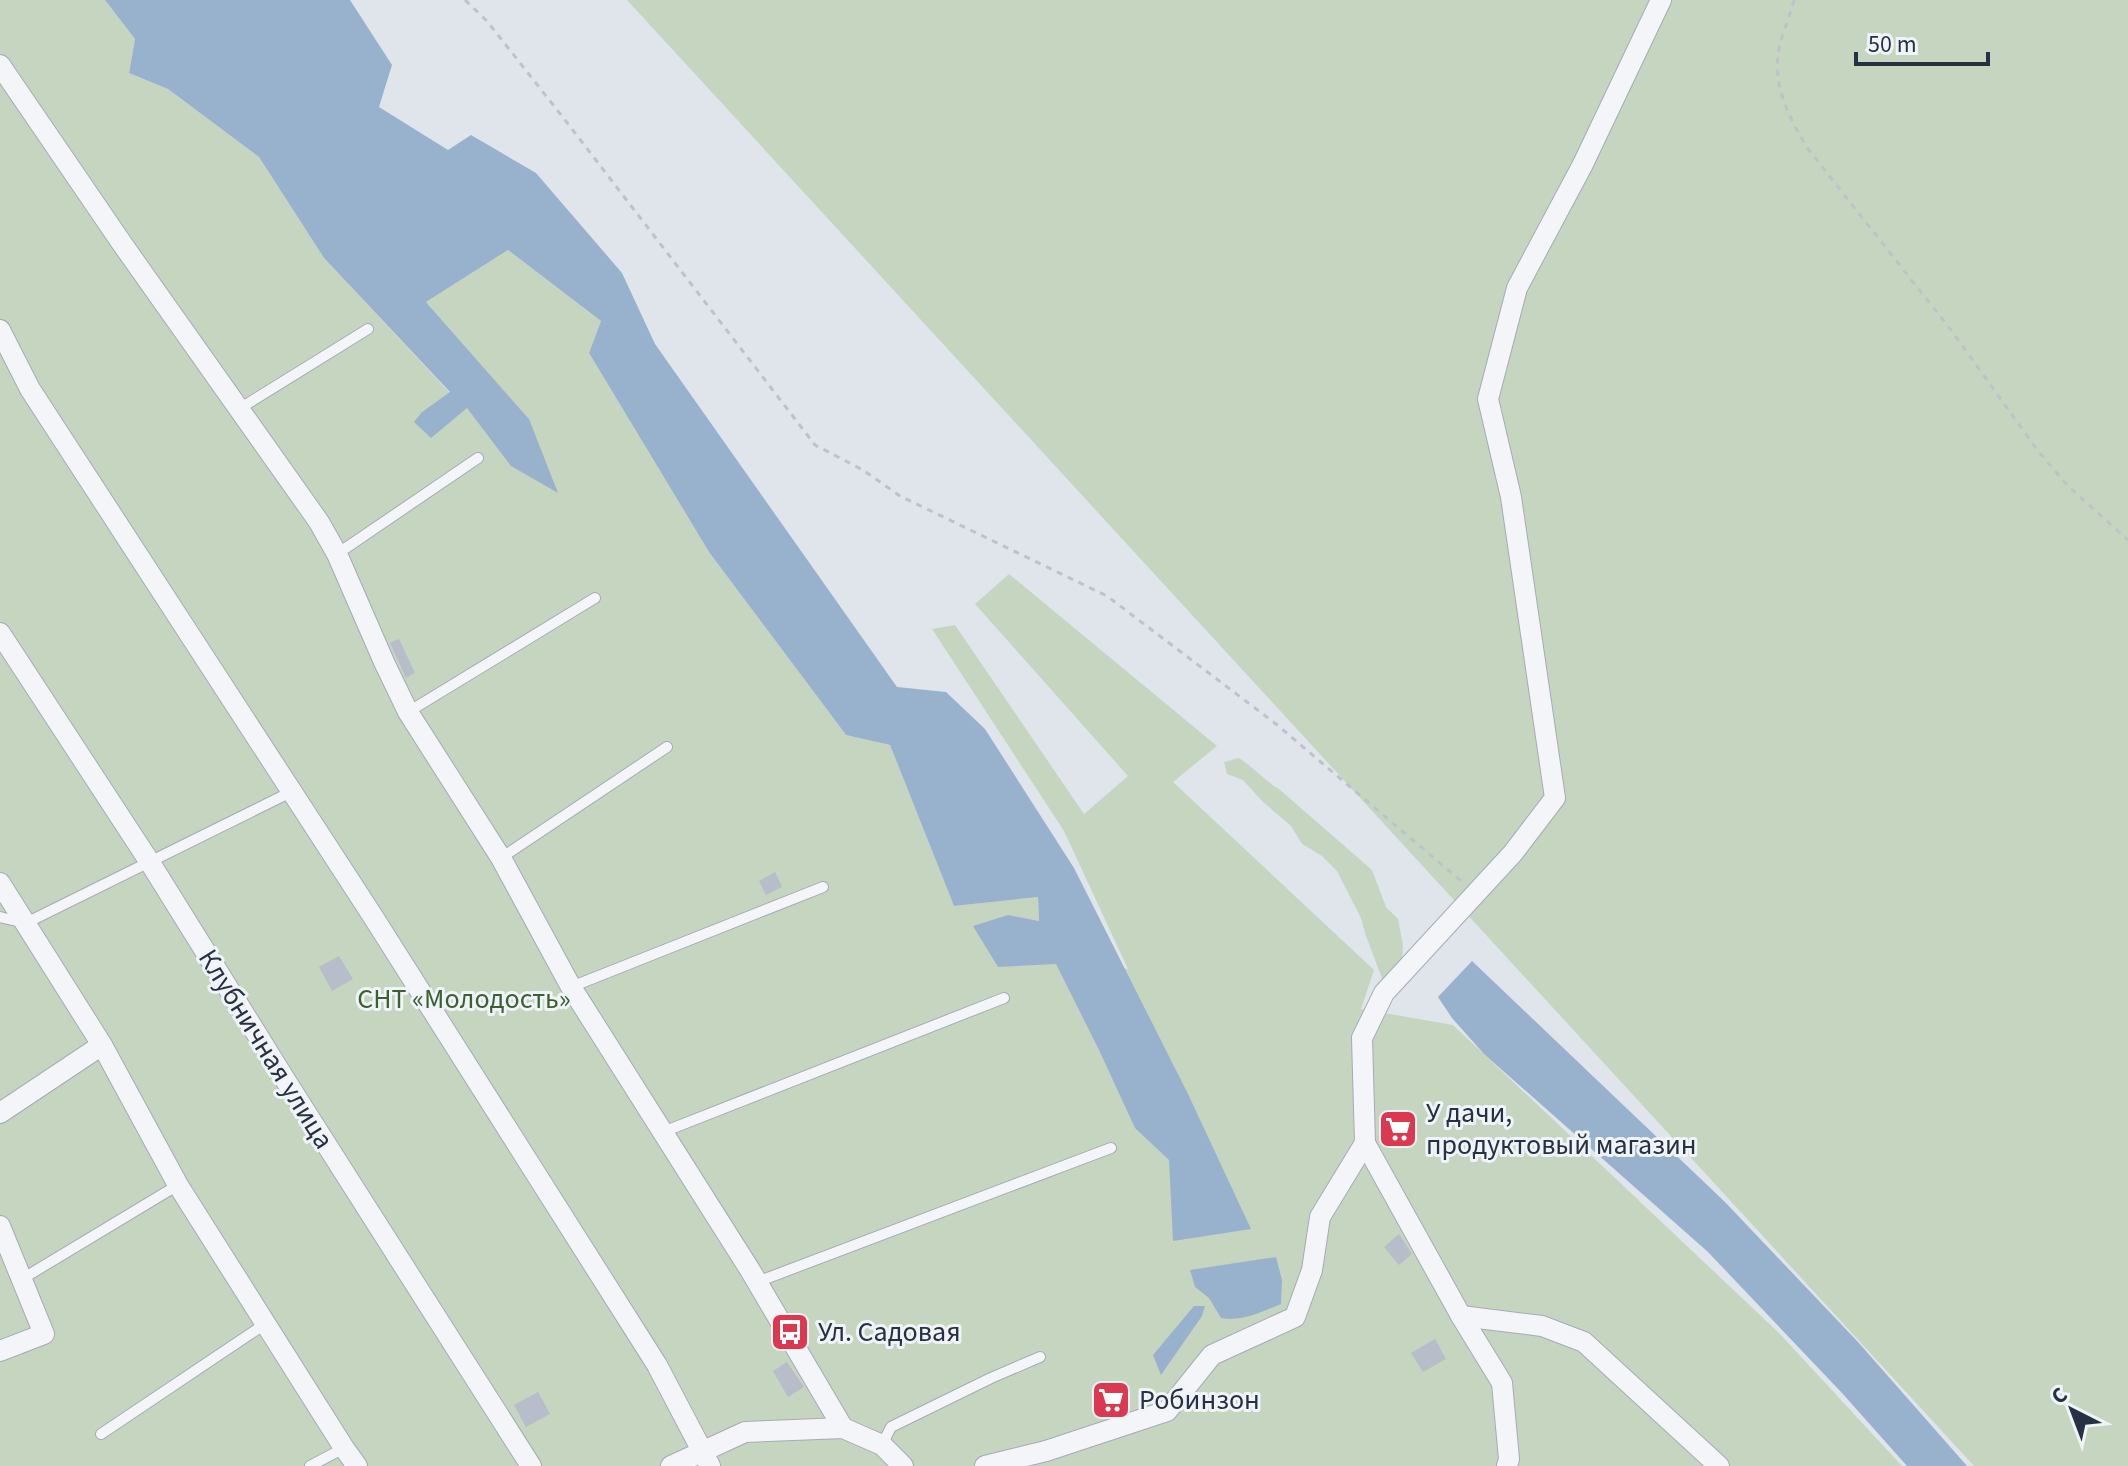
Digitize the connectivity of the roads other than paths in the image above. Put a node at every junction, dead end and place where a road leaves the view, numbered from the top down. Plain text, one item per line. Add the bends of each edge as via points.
1 (1661, 0) edge
2 (0, 65) edge
3 (368, 329) dead end
4 (0, 330) edge
5 (239, 409) junction
6 (478, 458) dead end
7 (337, 554) junction
8 (595, 598) dead end
9 (0, 633) edge
10 (408, 712) junction
11 (667, 747) dead end
12 (291, 792) junction
13 (501, 858) junction
14 (149, 861) junction
15 (0, 883) edge
16 (823, 887) dead end
17 (0, 917) edge
18 (26, 923) junction
19 (571, 987) junction
20 (1004, 998) dead end
21 (102, 1045) junction
22 (0, 1113) edge
23 (663, 1132) junction
24 (1365, 1143) junction
25 (1111, 1148) dead end
26 (178, 1185) junction
27 (0, 1226) edge
28 (22, 1279) junction
29 (757, 1282) junction
30 (1461, 1316) junction
31 (265, 1324) junction
32 (0, 1351) edge
33 (1040, 1357) dead end
34 (843, 1428) junction
35 (101, 1434) dead end
36 (882, 1445) junction
37 (344, 1448) junction
38 (706, 1459) edge
39 (1510, 1464) edge
40 (310, 1466) edge
41 (357, 1466) edge
42 (531, 1466) edge
43 (671, 1466) edge
44 (903, 1466) edge
45 (985, 1466) edge
46 (1719, 1466) edge

1 - 24 street via 1517,288 1488,399 1511,497 1555,798 1513,853 1384,993 1362,1038
2 - 5 street
3 - 5 lane
4 - 12 street via 30,389
5 - 7 street
6 - 7 lane
7 - 10 street
8 - 10 lane
9 - 14 street, Клубничная улица
10 - 13 street
11 - 13 lane
12 - 14 lane
12 - 38 street via 657,1365
13 - 19 street
14 - 18 lane
14 - 42 street, Клубничная улица
15 - 18 street
16 - 19 lane
17 - 18 lane
18 - 21 street
19 - 23 street
20 - 23 lane
21 - 22 street
21 - 26 street
23 - 29 street
24 - 30 street
24 - 45 street via 1320,1217 1312,1270 1295,1317 1212,1355 1167,1411
25 - 29 lane
26 - 28 lane
26 - 31 street
27 - 28 street
28 - 32 street via 44,1334
29 - 34 street
30 - 39 street via 1502,1383
30 - 46 street via 1542,1326 1584,1342
31 - 35 lane
31 - 37 street
33 - 36 lane via 891,1427
34 - 36 street
34 - 38 street via 745,1432
36 - 44 street
37 - 40 lane
37 - 41 street
38 - 43 street

